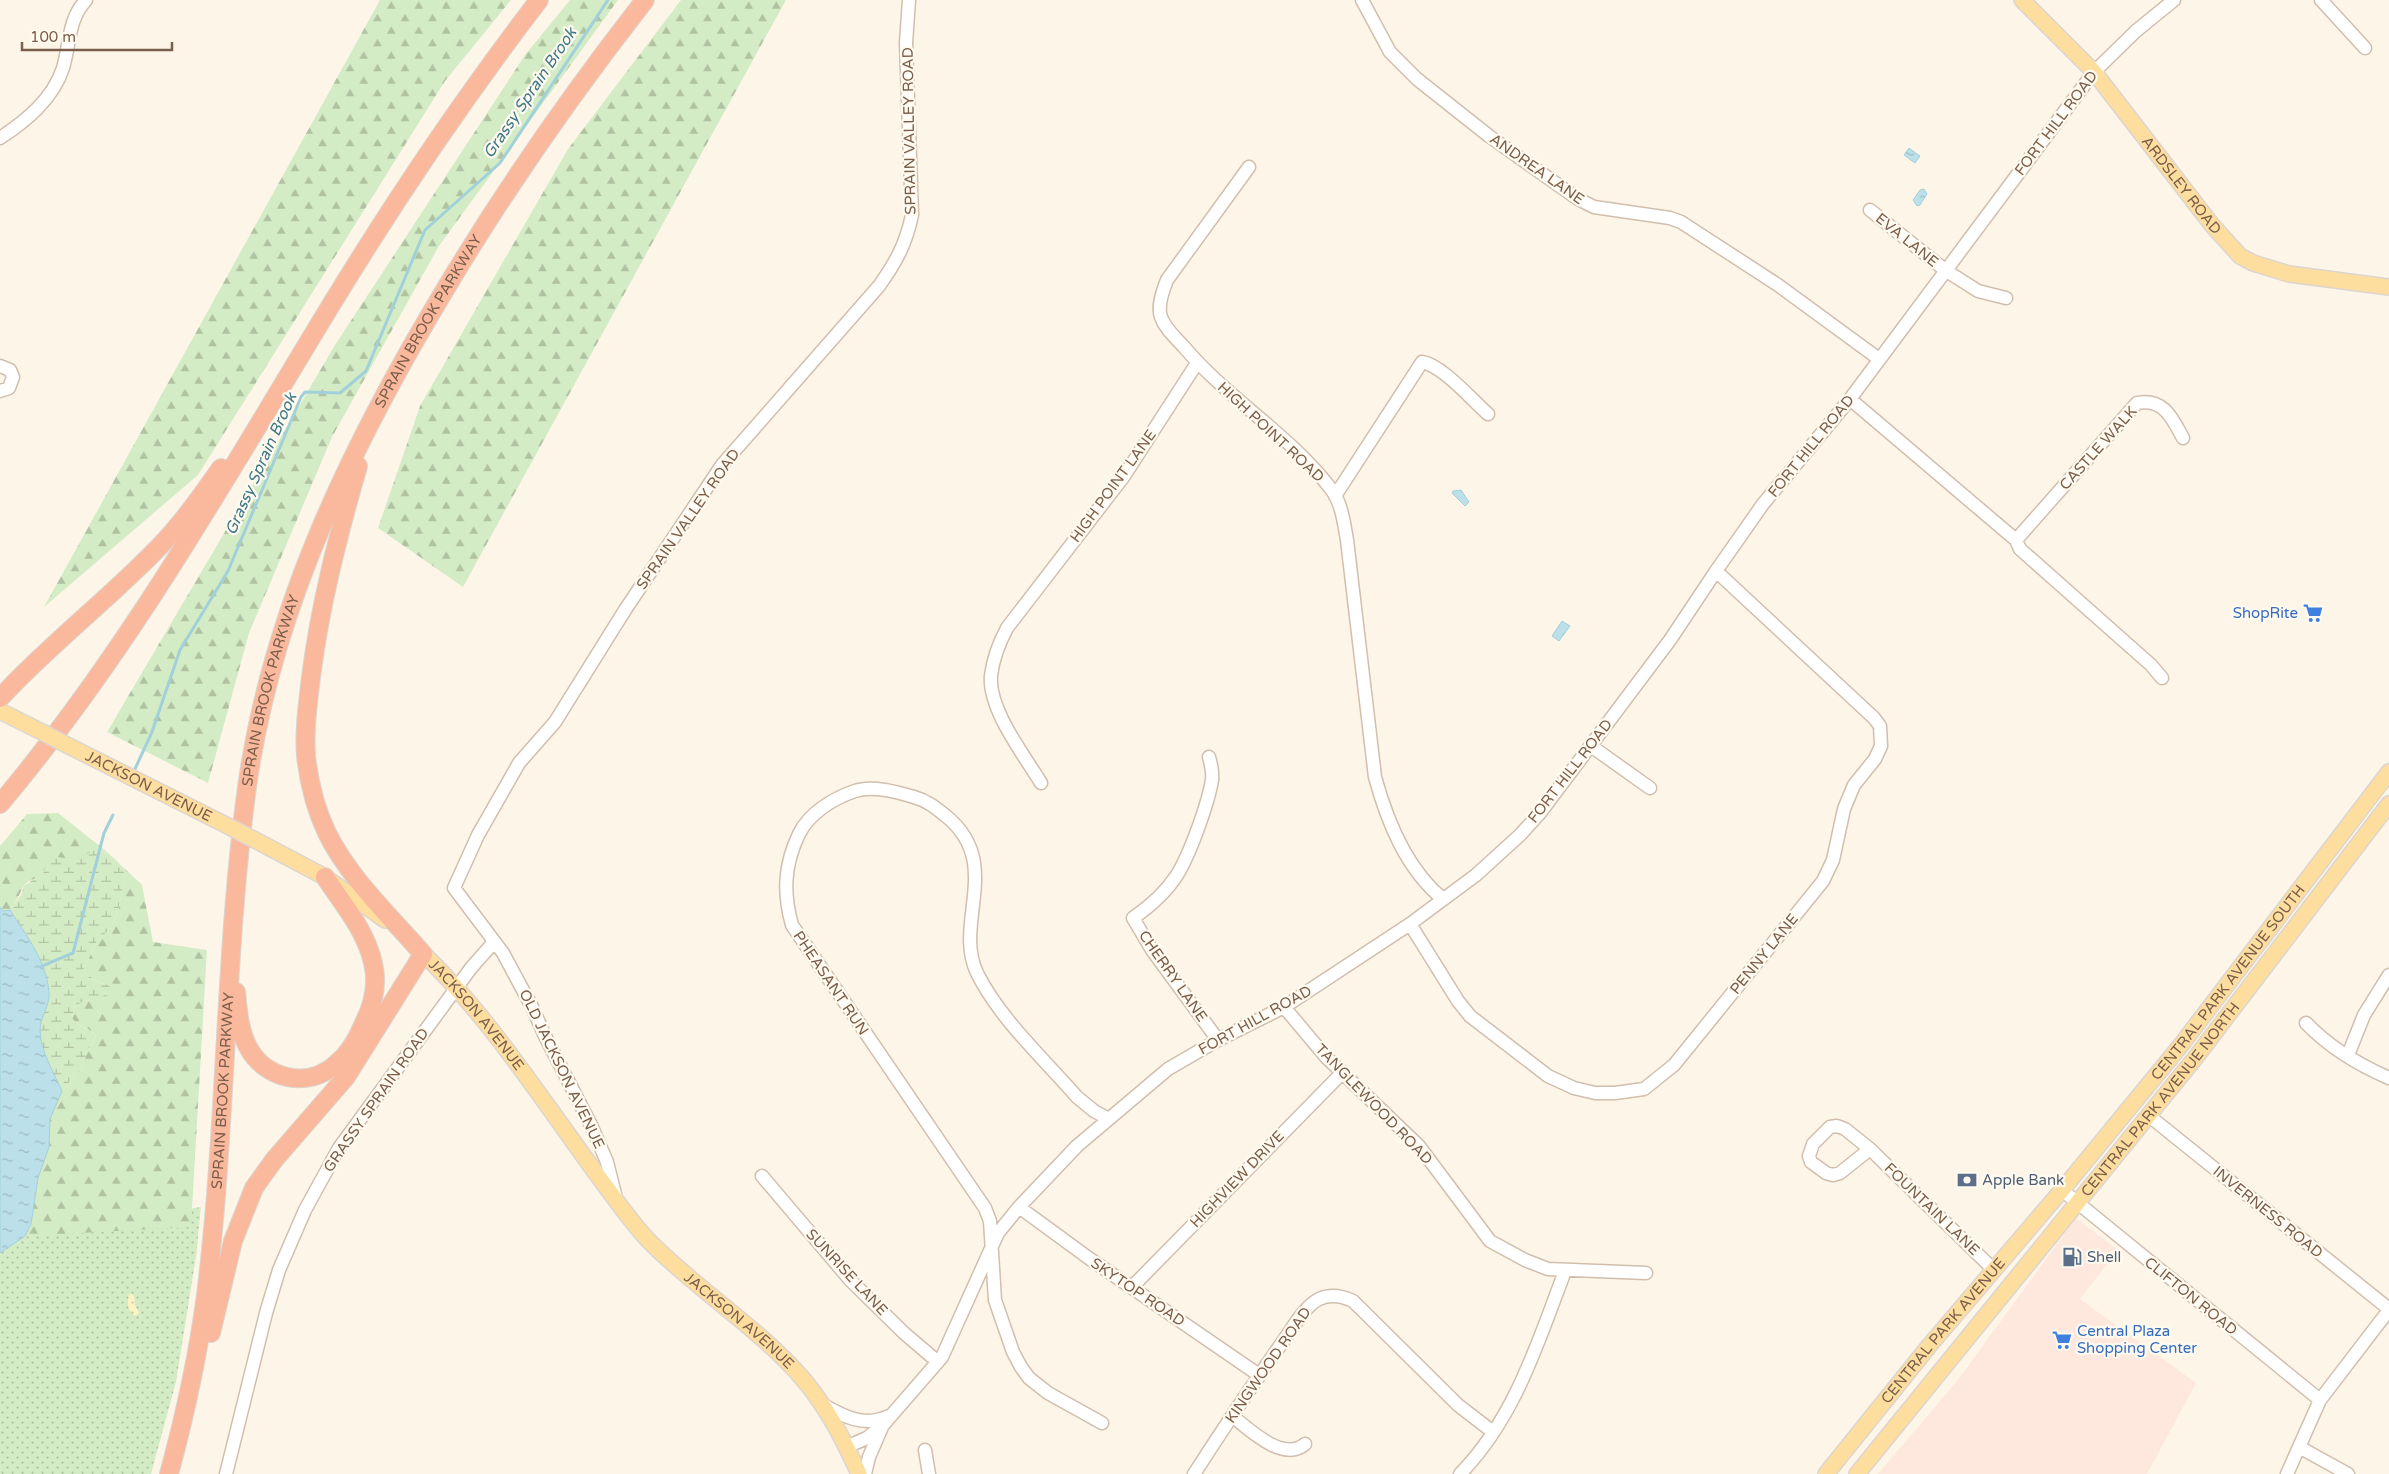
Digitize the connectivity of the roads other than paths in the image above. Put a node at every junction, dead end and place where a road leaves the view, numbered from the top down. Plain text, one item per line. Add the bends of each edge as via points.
1 (86, 0) edge
2 (539, 0) edge
3 (645, 0) edge
4 (909, 0) edge
5 (1362, 0) edge
6 (2022, 0) edge
7 (2174, 0) edge
8 (2321, 0) edge
9 (2365, 48) dead end
10 (2094, 72) junction
11 (0, 138) edge
12 (1249, 167) dead end
13 (1870, 210) dead end
14 (1945, 270) junction
15 (2389, 287) edge
16 (2006, 298) dead end
17 (1878, 359) junction
18 (1197, 363) junction
19 (0, 366) edge
20 (291, 371) junction
21 (0, 391) edge
22 (1850, 399) junction
23 (1488, 414) dead end
24 (370, 423) junction
25 (2183, 438) dead end
26 (1335, 496) junction
27 (2016, 540) junction
28 (1716, 571) junction
29 (2162, 678) dead end
30 (0, 698) edge
31 (0, 711) edge
32 (1591, 746) junction
33 (1209, 757) dead end
34 (2389, 772) edge
35 (1041, 783) dead end
36 (1650, 788) dead end
37 (0, 804) edge
38 (2389, 804) edge
39 (325, 877) junction
40 (1443, 899) junction
41 (1410, 924) junction
42 (231, 929) junction
43 (494, 942) junction
44 (423, 954) junction
45 (2389, 975) edge
46 (457, 988) junction
47 (1284, 1007) junction
48 (2306, 1023) dead end
49 (1218, 1040) junction
50 (2348, 1056) junction
51 (1343, 1072) junction
52 (2389, 1078) edge
53 (2148, 1114) junction
54 (1109, 1119) junction
55 (1870, 1149) junction
56 (762, 1176) dead end
57 (2062, 1190) junction
58 (616, 1202) junction
59 (2076, 1203) junction
60 (1019, 1207) junction
61 (992, 1245) junction
62 (1994, 1269) junction
63 (1565, 1271) junction
64 (1646, 1273) dead end
65 (1132, 1287) junction
66 (2389, 1310) edge
67 (938, 1362) junction
68 (1259, 1375) junction
69 (2320, 1400) junction
70 (820, 1403) junction
71 (1232, 1416) junction
72 (886, 1421) junction
73 (1102, 1424) dead end
74 (1493, 1432) junction
75 (1305, 1444) dead end
76 (2299, 1446) junction
77 (846, 1447) junction
78 (925, 1450) dead end
79 (169, 1474) edge
80 (226, 1474) edge
81 (859, 1474) edge
82 (865, 1474) edge
83 (929, 1474) edge
84 (1194, 1474) edge
85 (1460, 1474) edge
86 (1826, 1474) edge
87 (1857, 1474) edge
88 (2287, 1474) edge
89 (2348, 1474) edge

1 - 11 street via 74,17 57,83 27,120
2 - 20 highway via 415,173
3 - 24 highway, SPRAIN BROOK PARKWAY via 569,102 491,216 416,339
4 - 43 street, SPRAIN VALLEY ROAD via 906,43 912,215 907,239 896,263 879,286 722,465 555,722 519,763 478,835 454,888
5 - 17 street, ANDREA LANE via 1390,52 1417,79 1489,136 1578,199 1594,207 1681,222 1778,286
6 - 10 main road, ARDSLEY ROAD
7 - 10 street, FORT HILL ROAD via 2136,30
8 - 9 street
10 - 14 street, FORT HILL ROAD
10 - 15 main road, ARDSLEY ROAD via 2240,256 2289,274
12 - 18 street, HIGH POINT ROAD via 1177,265 1162,294 1160,315 1163,321
13 - 14 street, EVA LANE
14 - 16 street, EVA LANE via 1978,291
14 - 17 street, FORT HILL ROAD
17 - 22 street, FORT HILL ROAD
18 - 26 street, HIGH POINT ROAD via 1314,469
18 - 35 street, HIGH POINT LANE via 1124,476 1007,628 997,647 991,677 994,696 1003,720
19 - 21 street via 10,370 13,377 9,388
20 - 30 highway via 174,530
20 - 37 highway via 188,543 128,635 70,717
22 - 27 street
22 - 28 street, FORT HILL ROAD via 1764,504
23 - 26 street via 1440,371 1422,362
24 - 42 highway, SPRAIN BROOK PARKWAY via 314,544 269,675 248,783
24 - 44 highway via 334,551 318,628 308,709 307,761 316,807 334,846 362,884
25 - 27 street, CASTLE WALK via 2169,414 2159,406 2148,401 2137,403
26 - 40 street, HIGH POINT ROAD via 1348,540 1378,786 1385,814 1418,873
27 - 29 street via 2020,549
28 - 32 street, FORT HILL ROAD via 1670,640
28 - 41 street, PENNY LANE via 1874,718 1880,726 1881,746 1854,785 1844,809 1833,860 1823,881 1674,1065 1644,1089 1615,1093 1595,1094 1548,1076 1470,1016
31 - 39 main road, JACKSON AVENUE, bridge
32 - 36 street
32 - 40 street, FORT HILL ROAD via 1555,796 1520,835 1476,875
33 - 49 street, CHERRY LANE via 1212,778 1209,794 1186,857 1165,890 1133,918 1152,950
34 - 57 main road, CENTRAL PARK AVENUE SOUTH via 2193,1030
38 - 53 main road, CENTRAL PARK AVENUE NORTH via 2231,1012
39 - 42 highway via 362,934 375,974 372,1002 360,1032 343,1057 327,1071 310,1078 290,1078 271,1071 254,1057 245,1042 240,1023
39 - 44 main road, JACKSON AVENUE via 392,924
40 - 41 street, FORT HILL ROAD
41 - 47 street, FORT HILL ROAD
42 - 79 highway, SPRAIN BROOK PARKWAY via 219,1159 209,1270 192,1379
43 - 46 street, GRASSY SPRAIN ROAD
43 - 58 street, OLD JACKSON AVENUE via 532,1007 591,1125 608,1162
44 - 46 main road, JACKSON AVENUE
44 - 79 highway via 346,1076 267,1169 249,1198 231,1248 197,1392
45 - 50 street via 2364,1015
46 - 58 main road, JACKSON AVENUE
46 - 80 street, GRASSY SPRAIN ROAD via 339,1148 305,1210 279,1270 266,1312
47 - 49 street, FORT HILL ROAD
47 - 51 street, TANGLEWOOD ROAD via 1326,1057
48 - 50 street via 2320,1038
49 - 54 street, FORT HILL ROAD via 1168,1069
50 - 52 street
51 - 63 street, TANGLEWOOD ROAD via 1419,1146 1490,1241 1525,1260 1548,1269
51 - 65 street, HIGHVIEW DRIVE
53 - 59 main road, CENTRAL PARK AVENUE NORTH
53 - 66 street, INVERNESS ROAD
54 - 60 street, FORT HILL ROAD via 1077,1146
54 - 61 street, PHEASANT RUN via 1077,1097 986,990 972,963 976,872 965,838 955,824 928,801 879,790 845,794 819,810 800,831 786,869 785,891 792,925 985,1208
55 - 55 street, FOUNTAIN LANE via 1833,1175 1811,1162 1809,1156 1813,1144 1830,1127 1844,1129
55 - 62 street, FOUNTAIN LANE
56 - 67 street, SUNRISE LANE via 851,1281
57 - 59 street, CLIFTON ROAD
57 - 62 main road, CENTRAL PARK AVENUE
58 - 70 main road, JACKSON AVENUE via 648,1240 777,1353 804,1380
59 - 69 street, CLIFTON ROAD
59 - 87 main road, CENTRAL PARK AVENUE
60 - 61 street, FORT HILL ROAD
60 - 65 street, SKYTOP ROAD
61 - 67 street, FORT HILL ROAD via 956,1331
61 - 73 street, PHEASANT RUN via 994,1300 1020,1367 1048,1393
62 - 86 main road, CENTRAL PARK AVENUE
63 - 64 street, TANGLEWOOD ROAD
63 - 74 street via 1514,1398
65 - 68 street, SKYTOP ROAD
66 - 69 street
67 - 72 street, FORT HILL ROAD
68 - 71 street, KINGWOOD ROAD
68 - 74 street, KINGWOOD ROAD via 1312,1304 1320,1298 1344,1297 1363,1310 1458,1405
69 - 76 street
70 - 72 street via 860,1422
70 - 77 main road, JACKSON AVENUE
71 - 75 street via 1256,1435 1287,1450
71 - 84 street, KINGWOOD ROAD
72 - 77 street, FORT HILL ROAD via 867,1438
72 - 82 street via 869,1457
74 - 85 street
76 - 88 street
76 - 89 street
77 - 81 main road, JACKSON AVENUE
78 - 83 street

